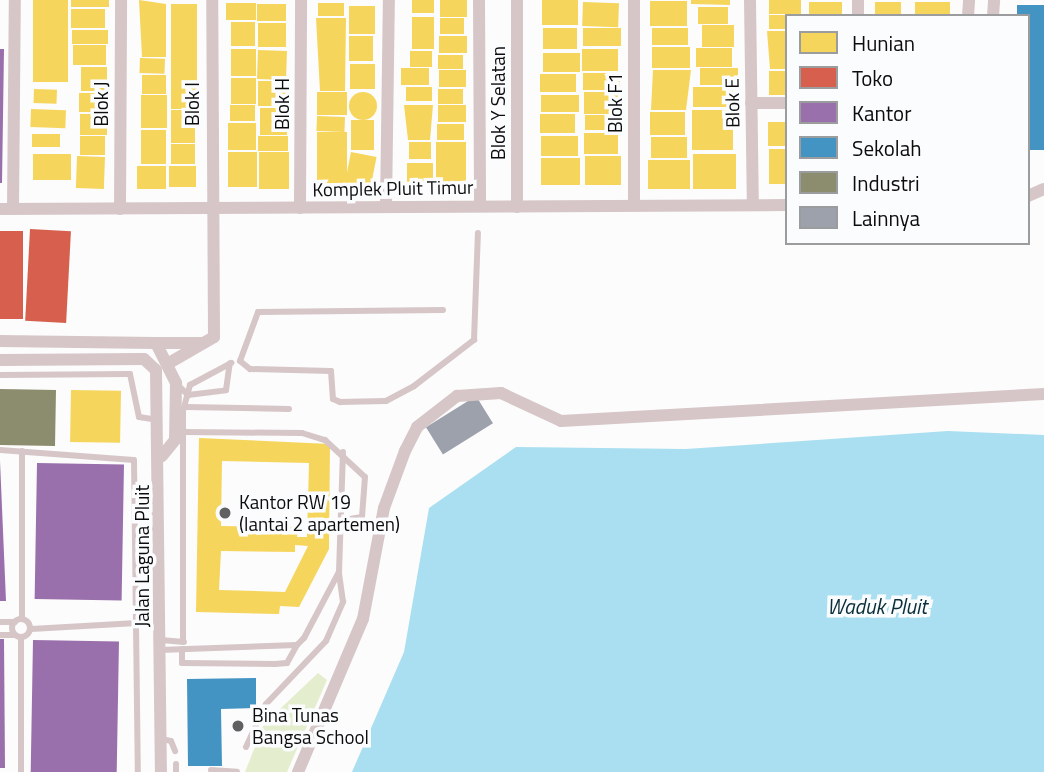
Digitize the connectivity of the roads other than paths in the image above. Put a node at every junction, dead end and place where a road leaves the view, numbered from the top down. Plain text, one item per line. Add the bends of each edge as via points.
1 (15, 0) edge
2 (121, 0) edge
3 (212, 0) edge
4 (301, 0) edge
5 (389, 0) edge
6 (479, 0) edge
7 (517, 0) edge
8 (634, 0) edge
9 (750, 0) edge
10 (751, 103) junction
11 (785, 103) edge
12 (634, 205) junction
13 (752, 205) junction
14 (785, 205) edge
15 (386, 206) junction
16 (480, 206) junction
17 (517, 206) junction
18 (300, 208) junction
19 (7, 209) edge
20 (120, 209) junction
21 (211, 209) junction
22 (478, 233) dead end
23 (443, 310) dead end
24 (0, 341) edge
25 (156, 343) junction
26 (207, 343) junction
27 (0, 360) edge
28 (240, 360) junction
29 (169, 363) junction
30 (230, 363) junction
31 (0, 375) edge
32 (175, 379) junction
33 (190, 385) junction
34 (1044, 394) edge
35 (188, 396) junction
36 (186, 407) junction
37 (289, 409) dead end
38 (159, 420) junction
39 (183, 432) junction
40 (0, 450) edge
41 (22, 451) junction
42 (343, 453) junction
43 (162, 456) junction
44 (343, 520) junction
45 (339, 572) junction
46 (18, 620) junction
47 (0, 622) edge
48 (136, 623) junction
49 (31, 629) junction
50 (0, 635) edge
51 (18, 637) junction
52 (183, 640) junction
53 (161, 645) junction
54 (297, 645) junction
55 (191, 647) junction
56 (182, 649) junction
57 (293, 655) junction
58 (287, 663) junction
59 (308, 663) junction
60 (292, 678) junction
61 (161, 739) junction
62 (246, 747) dead end
63 (175, 751) dead end
64 (211, 770) edge
65 (21, 772) edge
66 (138, 772) edge
67 (161, 772) edge
68 (237, 772) edge
69 (298, 772) edge

1 - 19 street
2 - 20 street, Blok J
3 - 21 street, Blok I
4 - 18 street, Blok H
5 - 15 street
6 - 16 street
7 - 17 street, Blok Y Selatan
8 - 12 street, Blok F1
9 - 10 street, Blok E
10 - 11 street
10 - 13 street, Blok E
12 - 13 street, Komplek Pluit Timur
12 - 17 street, Komplek Pluit Timur
13 - 14 street, Komplek Pluit Timur
15 - 16 street, Komplek Pluit Timur
15 - 18 street, Komplek Pluit Timur
16 - 17 street, Komplek Pluit Timur
18 - 21 street, Komplek Pluit Timur
19 - 20 street, Komplek Pluit Timur
20 - 21 street, Komplek Pluit Timur
21 - 26 street, Blok I via 214,337
22 - 28 lane via 474,340 405,391 386,401 340,402 333,399 331,371 250,369
23 - 28 lane via 258,312
24 - 25 street
25 - 26 street
25 - 29 street
26 - 29 street
27 - 38 street, Jalan Laguna Pluit via 152,361
28 - 30 lane
29 - 32 street
30 - 33 lane
30 - 35 lane via 226,390
31 - 38 lane via 130,374 139,417
32 - 33 lane
32 - 35 lane
32 - 43 street via 175,440
33 - 35 lane
34 - 69 street via 561,421 493,391 457,396 417,427 405,451 384,508 363,619
35 - 36 lane
36 - 37 lane
36 - 39 lane
38 - 43 street, Jalan Laguna Pluit
39 - 42 lane via 302,433
39 - 52 lane
40 - 41 lane
41 - 46 lane
41 - 48 lane via 134,460
42 - 44 lane
42 - 44 lane via 362,468 366,483 362,517
43 - 53 street, Jalan Laguna Pluit
44 - 45 lane
45 - 54 lane
45 - 59 lane via 343,602
46 - 47 lane
46 - 49 lane
46 - 51 lane
48 - 49 lane
48 - 66 lane
49 - 51 lane
50 - 51 lane
51 - 65 lane
52 - 53 lane
52 - 55 lane
53 - 56 lane
53 - 61 street, Jalan Laguna Pluit
54 - 55 lane
54 - 57 lane
55 - 56 lane
56 - 58 lane via 182,663
57 - 58 lane
57 - 59 lane
58 - 60 lane
59 - 60 lane
60 - 62 lane via 266,704
61 - 63 lane via 171,741
61 - 67 street, Jalan Laguna Pluit
64 - 68 lane

